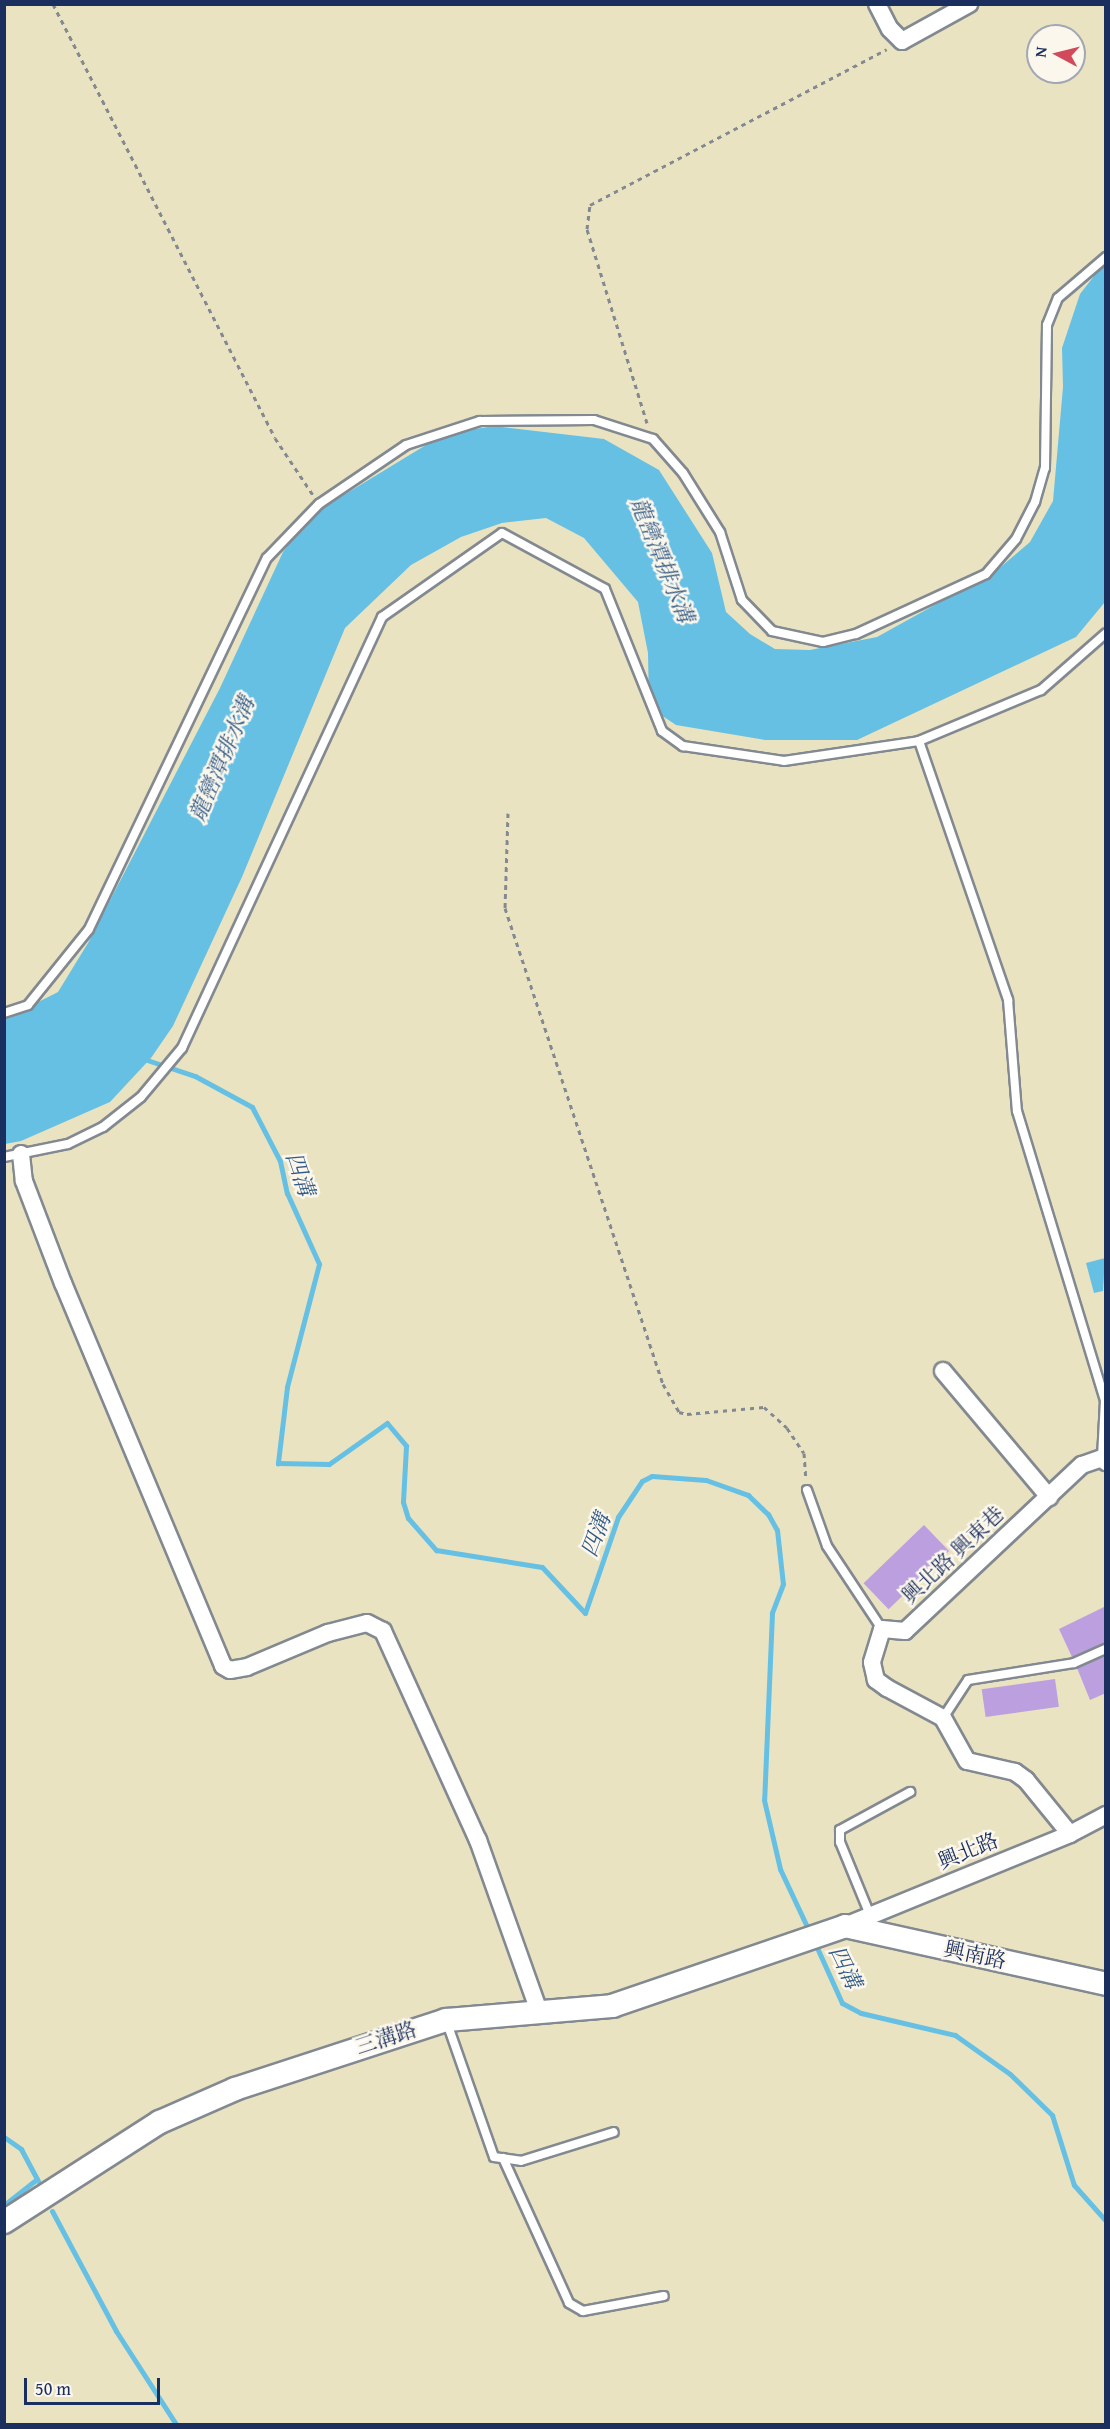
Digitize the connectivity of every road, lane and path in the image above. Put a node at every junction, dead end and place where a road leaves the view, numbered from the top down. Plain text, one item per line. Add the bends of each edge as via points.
1 (53, 4) edge
2 (877, 4) edge
3 (969, 4) edge
4 (902, 41) junction
5 (1106, 257) edge
6 (653, 439) junction
7 (319, 504) junction
8 (1106, 633) edge
9 (919, 741) junction
10 (508, 813) dead end
11 (4, 1013) edge
12 (13, 1155) edge
13 (943, 1371) dead end
14 (1104, 1460) edge
15 (807, 1490) joint
16 (1049, 1497) junction
17 (882, 1629) junction
18 (1106, 1649) edge
19 (943, 1718) junction
20 (910, 1792) dead end
21 (1106, 1815) edge
22 (1070, 1834) junction
23 (870, 1915) junction
24 (836, 1930) junction
25 (1106, 1984) edge
26 (540, 2014) junction
27 (446, 2020) junction
28 (614, 2132) dead end
29 (503, 2158) junction
30 (4, 2222) edge
31 (664, 2296) dead end

1 - 7 path via 275,438
2 - 4 street via 890,29
3 - 4 street
4 - 6 path via 590,205 587,229
5 - 6 lane via 1058,298 1047,325 1045,468 1035,502 1016,540 986,574 856,634 823,642 772,632 742,600 720,532 683,473
6 - 7 lane via 594,420 480,421 406,445
7 - 11 lane via 267,558 88,929 28,1005
8 - 9 lane via 1041,690
9 - 12 lane via 784,761 682,746 662,730 605,589 502,533 382,617 182,1048 141,1097 103,1126 68,1144
9 - 14 lane via 1008,1000 1017,1111 1105,1400
10 - 15 path via 504,909 663,1384 679,1412 687,1414 764,1407 787,1428 804,1453
12 - 26 street via 223,1666 230,1670 247,1667 328,1633 367,1623 383,1631 478,1840
13 - 16 street
14 - 16 street, 興北路 興東巷 via 1082,1465
15 - 17 lane via 827,1546
16 - 17 street, 興北路 興東巷 via 905,1631
17 - 19 street via 872,1662 876,1680
18 - 19 lane via 1074,1662 968,1680
19 - 22 street via 968,1761 1015,1772
20 - 23 lane via 840,1830 840,1842
21 - 22 street, 興北路
22 - 23 street, 興北路
23 - 24 street, 興北路
24 - 25 street, 興南路
24 - 26 street, 三溝路 via 612,2006
26 - 27 street, 三溝路
27 - 29 lane via 494,2157
27 - 30 street, 三溝路 via 235,2089 160,2122
28 - 29 lane via 521,2161
29 - 31 lane via 569,2303 583,2311

